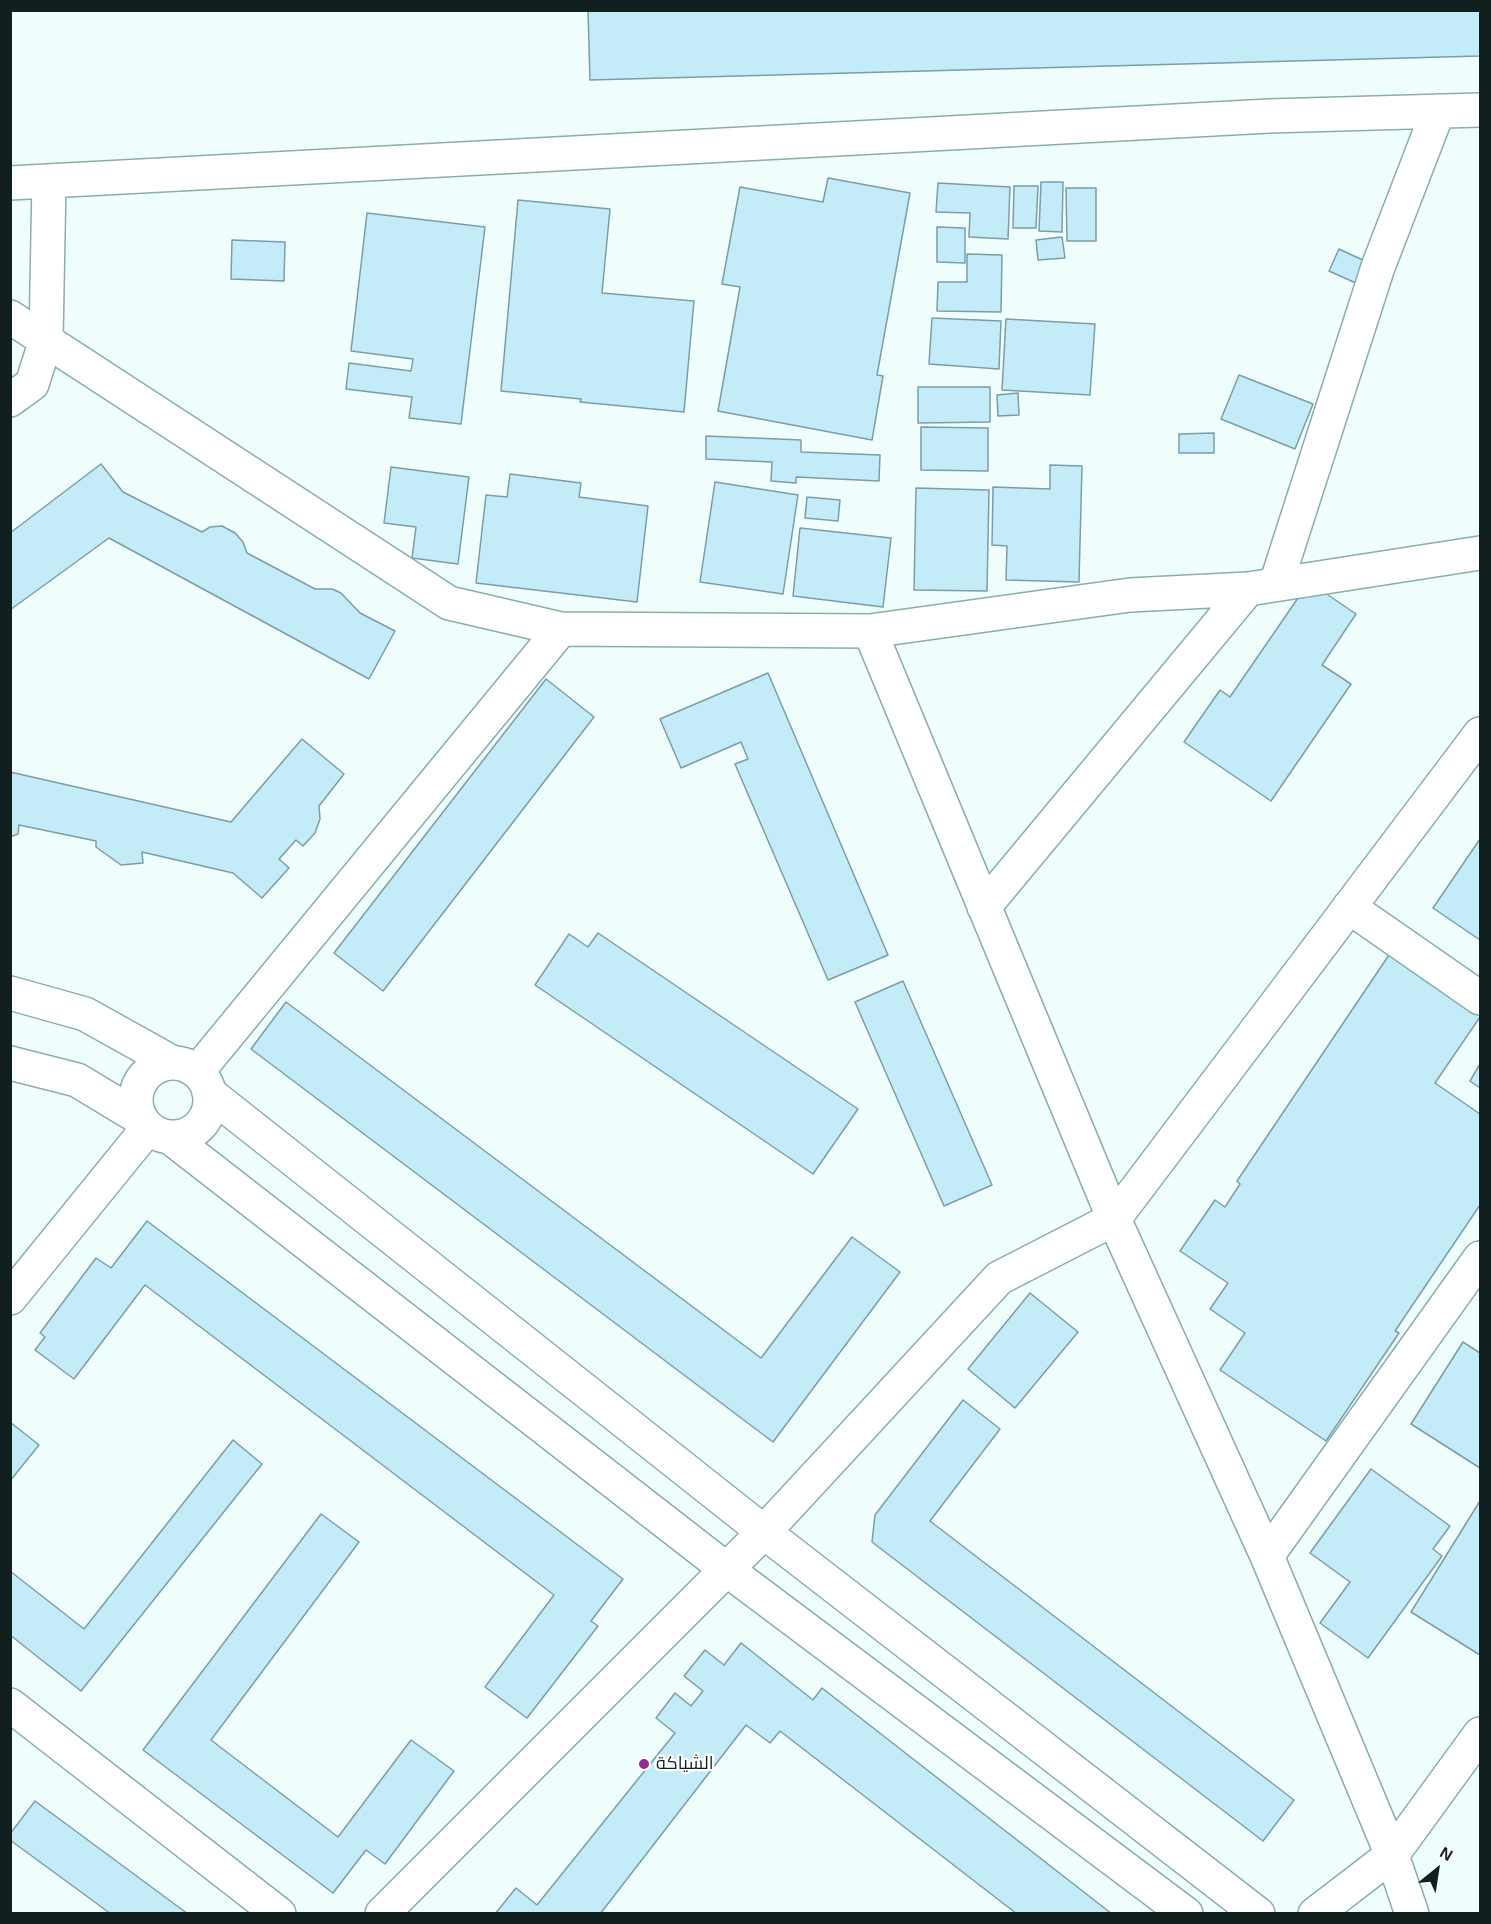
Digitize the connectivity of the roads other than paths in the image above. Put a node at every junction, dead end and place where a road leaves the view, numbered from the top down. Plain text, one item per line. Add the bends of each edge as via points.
1 (1480, 110) edge
2 (1438, 111) junction
3 (49, 181) junction
4 (10, 183) edge
5 (10, 317) edge
6 (46, 340) junction
7 (10, 399) edge
8 (1480, 552) edge
9 (1262, 587) junction
10 (561, 629) junction
11 (870, 631) junction
12 (1480, 734) edge
13 (984, 907) junction
14 (1349, 907) junction
15 (10, 993) edge
16 (1480, 998) edge
17 (10, 1063) edge
18 (193, 1076) junction
19 (153, 1128) junction
20 (1114, 1219) junction
21 (1480, 1258) edge
22 (10, 1298) edge
23 (764, 1532) junction
24 (1267, 1556) junction
25 (726, 1569) junction
26 (10, 1705) edge
27 (1480, 1734) edge
28 (1392, 1855) junction
29 (279, 1914) edge
30 (382, 1914) edge
31 (1186, 1914) edge
32 (1258, 1914) edge
33 (1315, 1914) edge
34 (1412, 1914) edge

1 - 2 street
2 - 3 street via 1257,116
2 - 9 street
3 - 4 street
3 - 6 street
5 - 6 street
6 - 7 street via 32,384
6 - 10 street via 449,603
8 - 9 street
9 - 11 street via 1130,595
9 - 13 street
10 - 11 street
10 - 18 street
11 - 13 street
12 - 14 street
13 - 20 street
14 - 16 street
14 - 20 street
15 - 18 street via 85,1014
17 - 19 street via 78,1080
18 - 19 street via 210,1107 205,1119 184,1136
18 - 19 street via 160,1065 141,1080 136,1105
18 - 23 street
19 - 22 street
19 - 25 street
20 - 23 street via 999,1278
20 - 24 street
21 - 24 street
23 - 25 street
23 - 32 street
24 - 28 street
25 - 30 street
25 - 31 street
26 - 29 street
27 - 28 street
28 - 33 street
28 - 34 street

